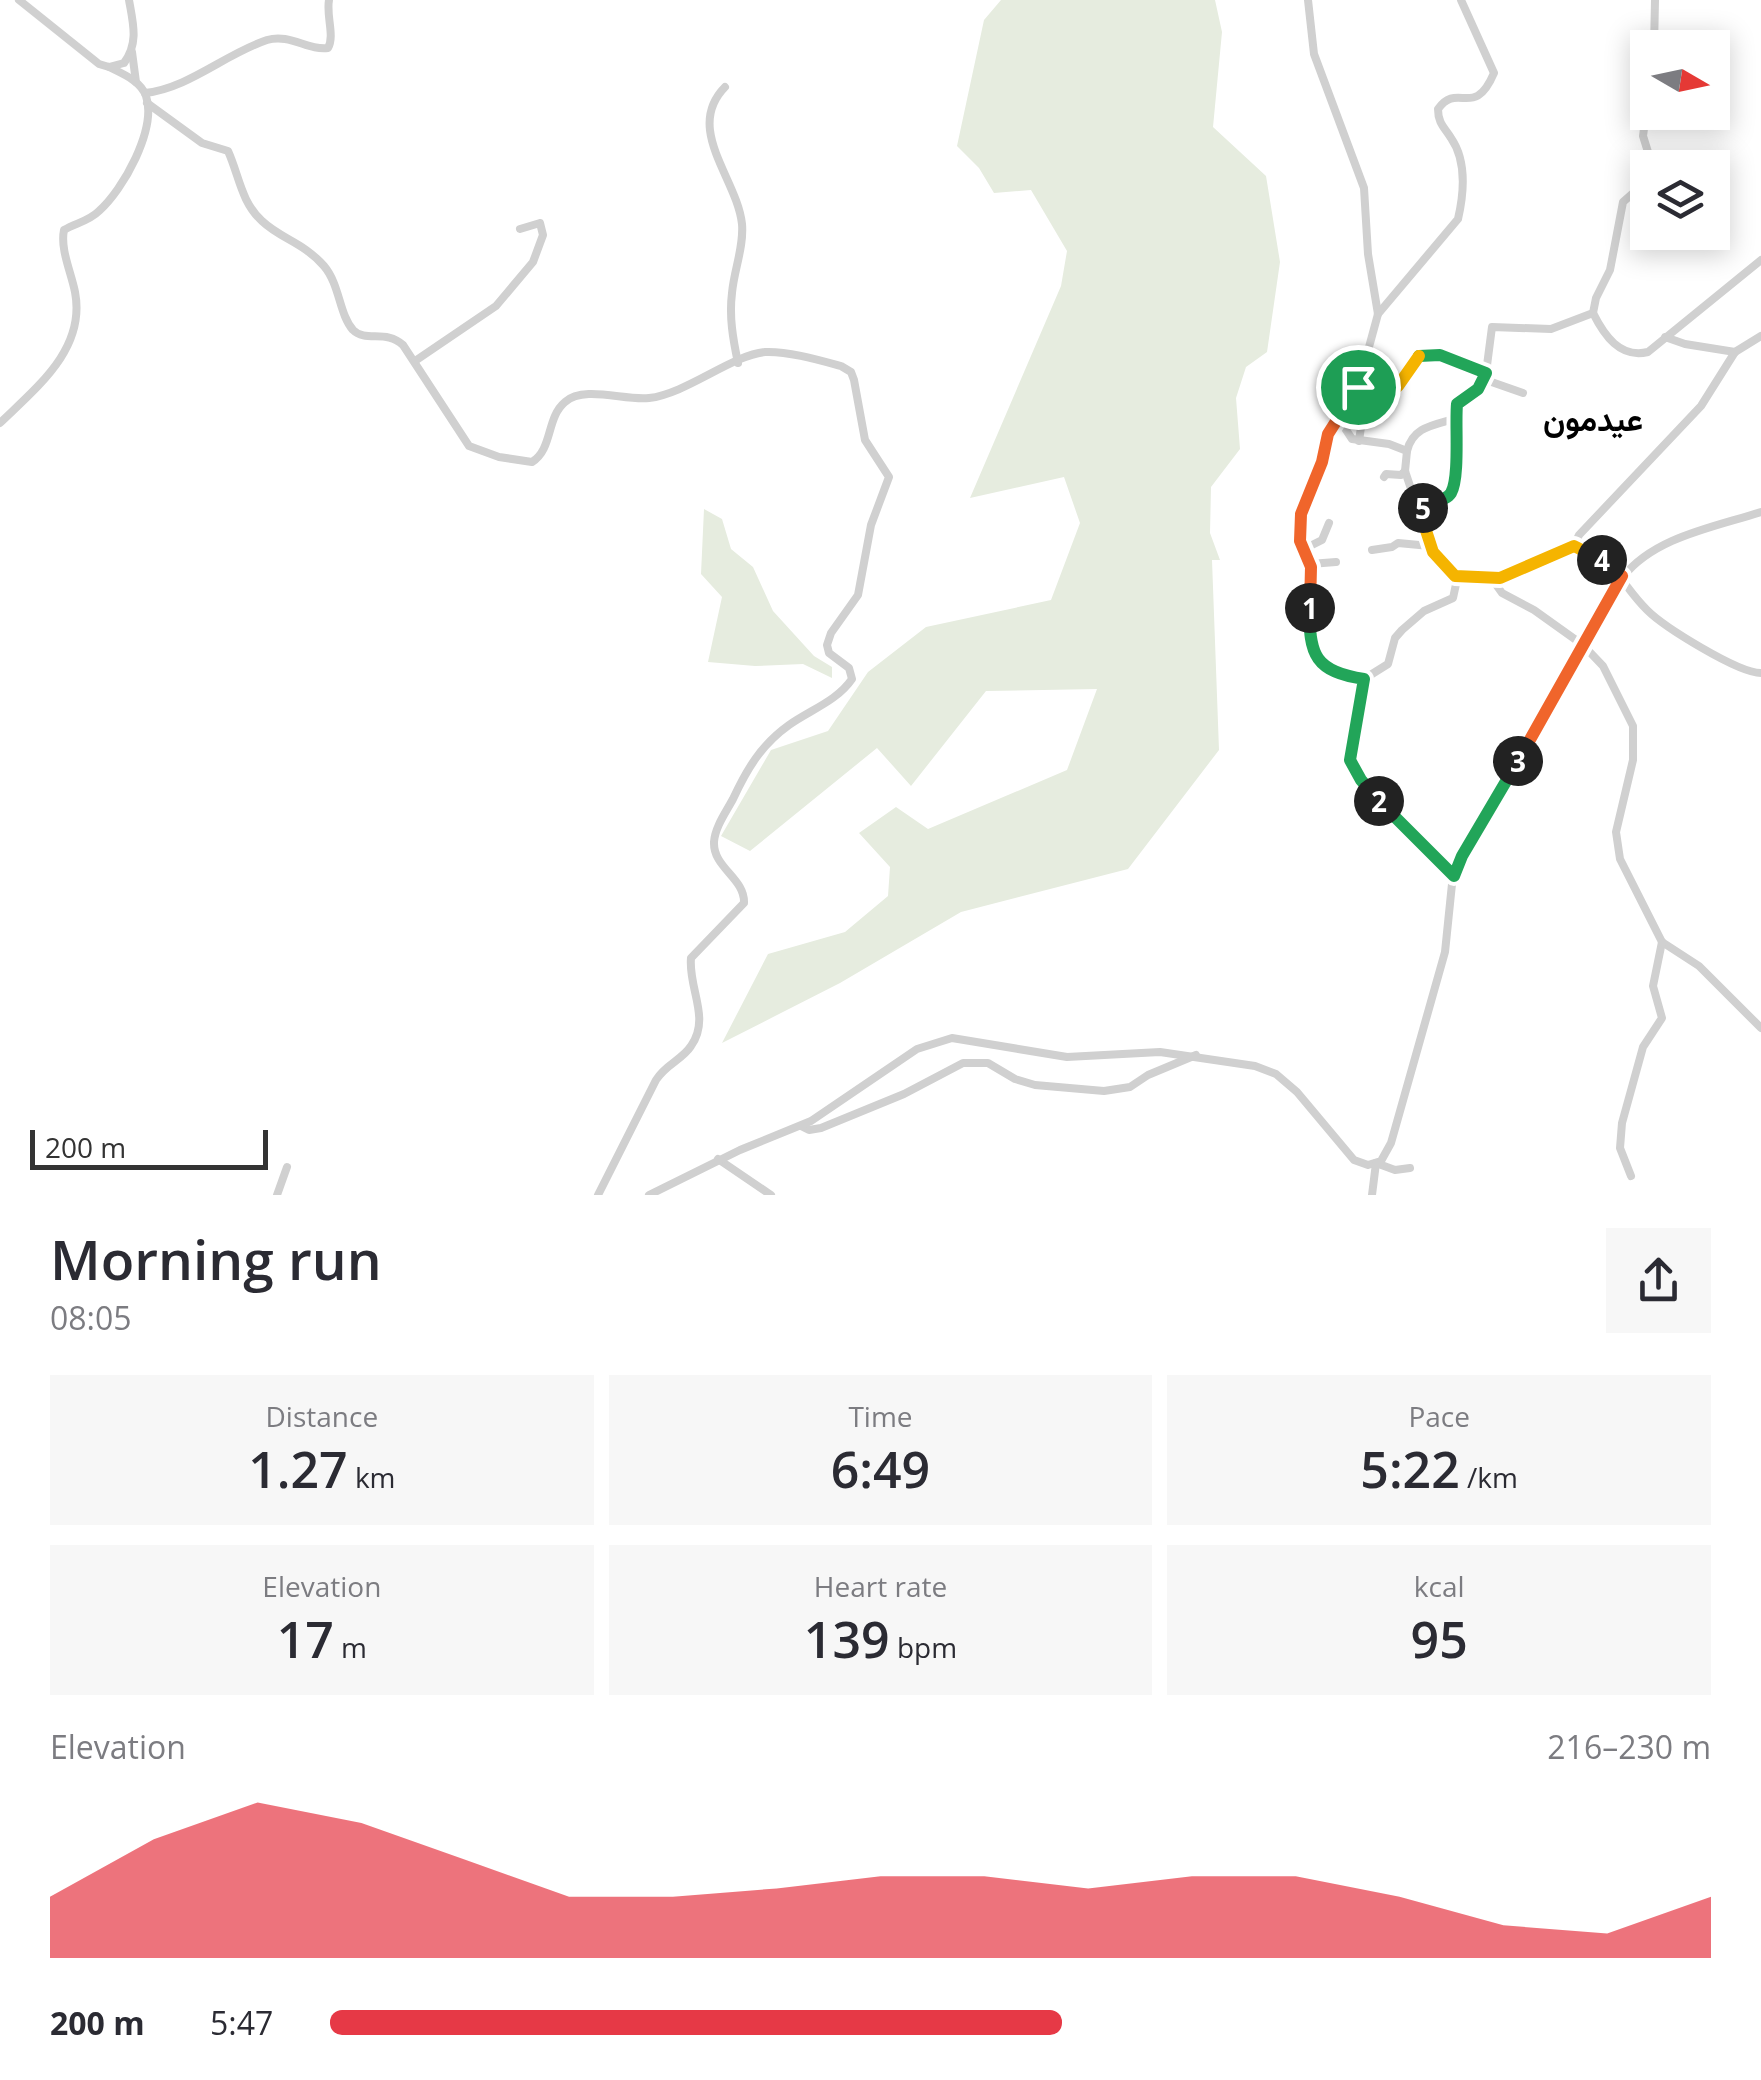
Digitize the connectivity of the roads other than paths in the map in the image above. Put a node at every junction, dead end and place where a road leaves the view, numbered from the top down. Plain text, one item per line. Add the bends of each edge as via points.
1 (18, 0) edge
2 (129, 0) edge
3 (329, 0) edge
4 (1308, 0) edge
5 (1460, 0) edge
6 (1655, 0) edge
7 (1654, 30) edge
8 (132, 52) junction
9 (109, 68) junction
10 (136, 82) junction
11 (725, 87) dead end
12 (146, 98) junction
13 (1630, 195) edge
14 (520, 229) dead end
15 (1761, 260) edge
16 (1378, 314) junction
17 (1593, 314) junction
18 (1665, 336) junction
19 (1761, 336) edge
20 (1735, 352) junction
21 (415, 360) junction
22 (738, 362) junction
23 (1484, 376) junction
24 (1358, 387) junction
25 (1523, 392) dead end
26 (1371, 410) dead end
27 (1456, 418) junction
28 (1339, 419) junction
29 (0, 423) edge
30 (1356, 440) junction
31 (1348, 451) dead end
32 (1407, 451) junction
33 (1405, 471) junction
34 (1384, 477) dead end
35 (1420, 512) junction
36 (1761, 512) edge
37 (1330, 522) dead end
38 (1430, 546) junction
39 (1574, 546) junction
40 (1304, 550) junction
41 (1372, 550) dead end
42 (1336, 562) dead end
43 (1310, 564) junction
44 (1458, 575) junction
45 (1622, 576) junction
46 (1492, 579) junction
47 (1583, 645) junction
48 (1761, 673) edge
49 (1364, 679) junction
50 (1454, 876) junction
51 (1662, 942) junction
52 (1761, 1028) edge
53 (1197, 1055) junction
54 (801, 1126) junction
55 (718, 1160) junction
56 (1376, 1163) junction
57 (286, 1167) dead end
58 (1410, 1168) dead end
59 (1631, 1176) dead end
60 (276, 1195) edge
61 (598, 1195) edge
62 (649, 1195) edge
63 (771, 1195) edge
64 (1372, 1195) edge

1 - 9 street
2 - 8 street
3 - 12 street via 328,48 274,38
4 - 16 street via 1314,54 1364,188
5 - 16 street via 1494,73 1479,98 1448,100 1438,109 1461,157 1458,219
6 - 7 street
8 - 9 street
8 - 10 street
9 - 10 street
10 - 12 street
11 - 22 street via 713,99 709,134 742,225 732,294
12 - 21 street via 196,139 228,151 250,207 324,266 350,326 365,336 392,336
12 - 29 street via 130,172 102,209 63,233 78,320 70,344
13 - 17 street via 1622,202 1610,270
14 - 21 street via 540,224 543,235 532,262 496,306
15 - 18 street
16 - 24 street
17 - 18 street via 1612,342 1630,354 1648,352
17 - 23 street via 1551,330 1492,327
18 - 20 street
19 - 20 street
20 - 39 street via 1701,406
21 - 22 street via 469,446 526,463 542,452 569,399 651,398
22 - 61 street via 766,352 847,369 866,440 886,469 888,485 871,524 858,594 827,645 852,679 760,750 719,825 716,855 742,889 744,903 691,958 700,1014 694,1042 663,1069
23 - 24 street via 1465,363 1424,353 1398,386 1376,376
23 - 25 street
23 - 27 street via 1478,389 1459,400
24 - 28 street
26 - 30 street
27 - 32 street via 1417,431
27 - 35 street via 1452,490
28 - 30 street
28 - 40 street via 1301,514
30 - 31 street
30 - 32 street
32 - 33 street
33 - 34 street
33 - 35 street
35 - 38 street
36 - 45 street via 1653,550
37 - 40 street via 1322,540
38 - 41 street via 1398,543
38 - 44 street
39 - 45 street
39 - 46 street
40 - 43 street
42 - 43 street
43 - 49 street via 1314,654 1334,673
44 - 46 street
44 - 49 street via 1453,598 1408,624 1388,664
45 - 47 street
45 - 48 street via 1660,620 1722,659
46 - 47 street via 1502,593
47 - 50 street
47 - 51 street via 1631,718 1632,760 1615,842
49 - 50 street via 1353,768
50 - 56 street via 1446,952 1391,1143
51 - 52 street via 1699,966
51 - 59 street via 1654,986 1662,1018 1643,1047 1621,1129
53 - 54 street via 1104,1091 1036,1084 972,1062 821,1128
53 - 54 street via 1066,1057 944,1038
53 - 56 street via 1276,1074 1354,1160
54 - 55 street
55 - 62 street
55 - 63 street
56 - 58 street
56 - 64 street
57 - 60 street

